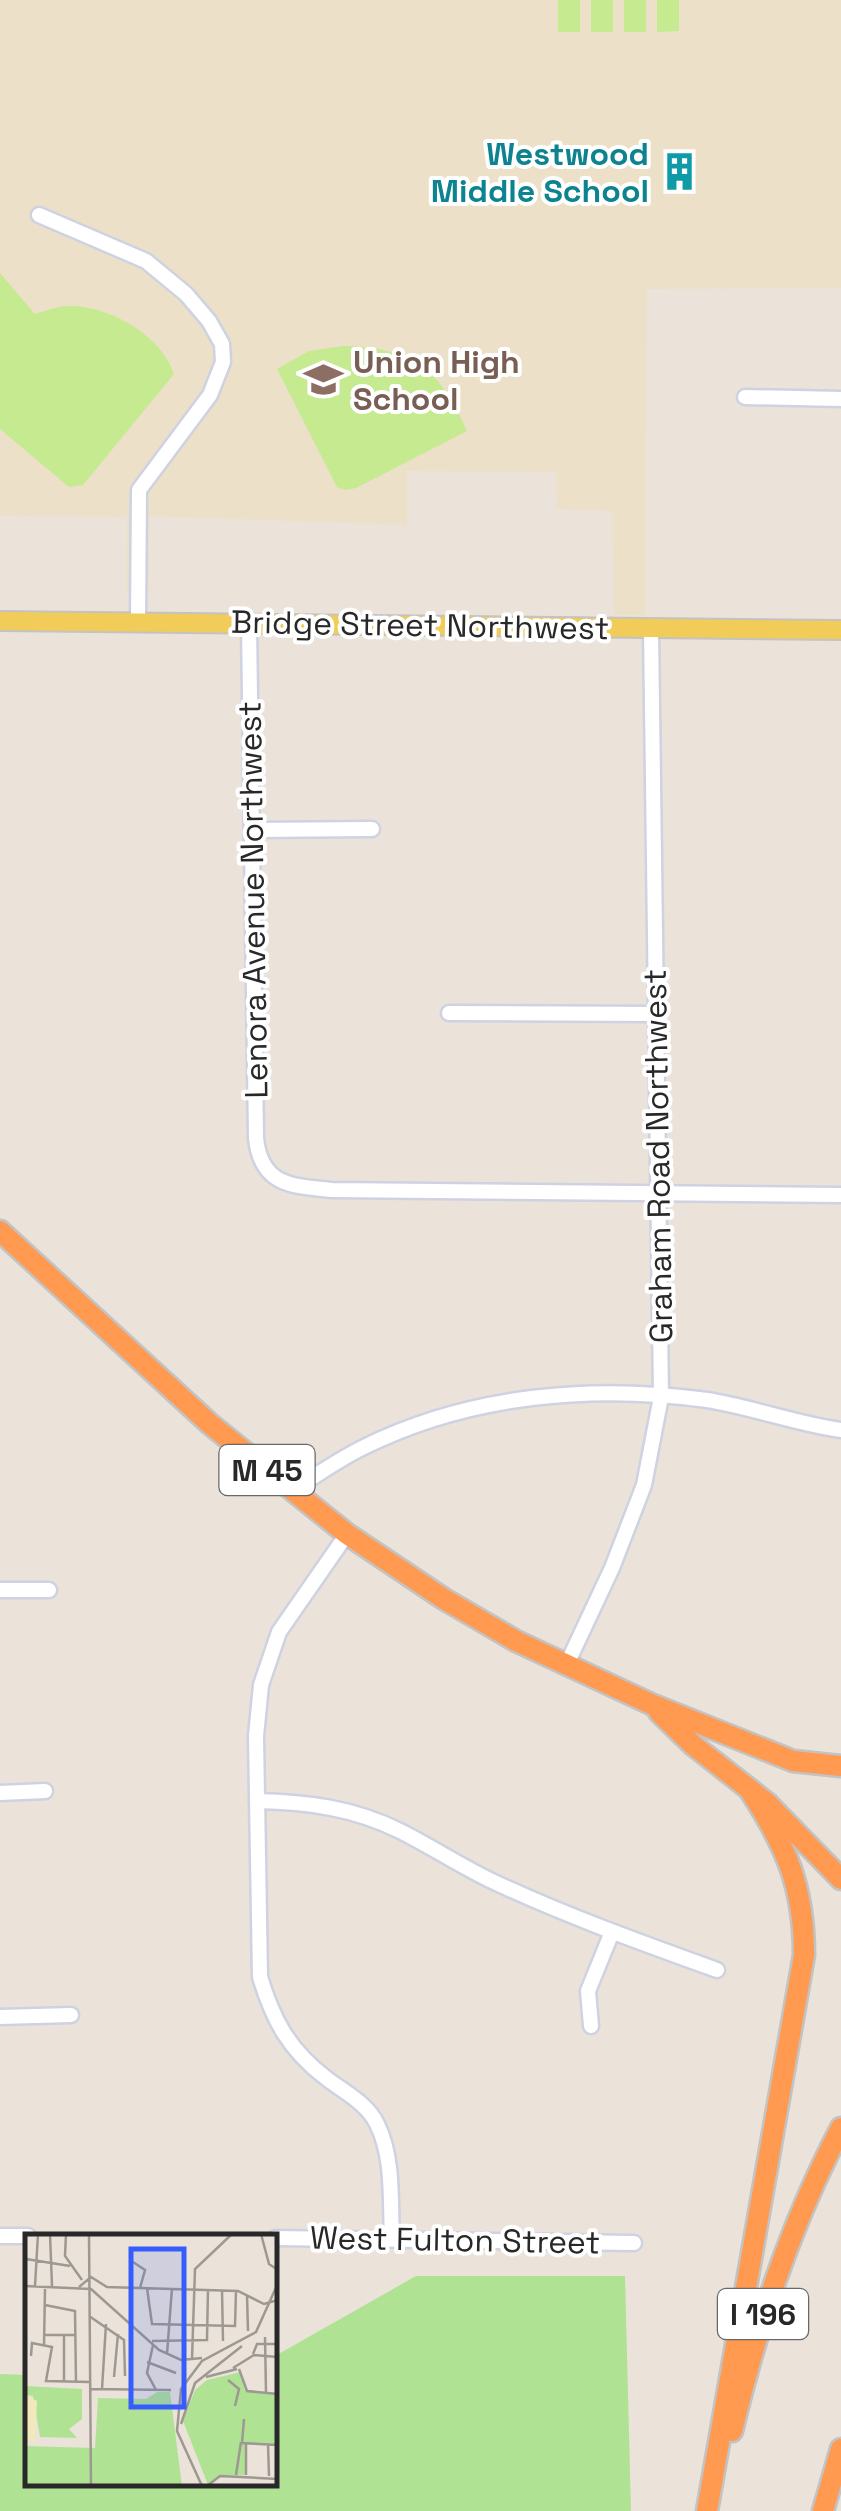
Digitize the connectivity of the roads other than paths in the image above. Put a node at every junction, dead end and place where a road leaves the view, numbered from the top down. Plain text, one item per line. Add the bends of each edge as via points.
1 (39, 215) dead end
2 (745, 397) dead end
3 (841, 399) edge
4 (0, 621) edge
5 (138, 623) junction
6 (249, 623) junction
7 (651, 628) junction
8 (841, 630) edge
9 (254, 830) junction
10 (372, 830) dead end
11 (449, 1014) dead end
12 (657, 1014) junction
13 (659, 1192) junction
14 (841, 1195) edge
15 (0, 1231) edge
16 (661, 1396) junction
17 (841, 1430) edge
18 (292, 1490) junction
19 (346, 1534) junction
20 (0, 1590) edge
21 (49, 1590) dead end
22 (566, 1666) junction
23 (651, 1704) junction
24 (793, 1760) junction
25 (841, 1766) edge
26 (841, 1777) edge
27 (749, 1789) junction
28 (45, 1791) dead end
29 (0, 1793) edge
30 (258, 1801) junction
31 (841, 1879) edge
32 (612, 1932) junction
33 (717, 1970) dead end
34 (71, 2015) dead end
35 (0, 2017) edge
36 (592, 2026) dead end
37 (841, 2128) edge
38 (278, 2238) edge
39 (392, 2238) junction
40 (634, 2243) dead end
41 (841, 2449) edge
42 (707, 2511) edge
43 (717, 2511) edge
44 (823, 2511) edge

1 - 5 street via 146,261 186,294 222,344 223,362 210,395 139,490
2 - 3 street
4 - 5 main road, Bridge Street Northwest
5 - 6 main road, Bridge Street Northwest
6 - 7 main road, Bridge Street Northwest
6 - 9 street, Lenora Avenue Northwest
7 - 8 main road, Bridge Street Northwest
7 - 12 street, Graham Road Northwest
9 - 10 street
9 - 13 street, Lenora Avenue Northwest via 256,1138 269,1173 292,1185 332,1190
11 - 12 street
12 - 13 street, Graham Road Northwest
13 - 14 street
13 - 16 street, Graham Road Northwest
15 - 18 highway, M 45 via 210,1424
16 - 17 street
16 - 18 street via 548,1395 503,1402 363,1447
16 - 22 street, Graham Road Northwest via 644,1485
18 - 19 highway, M 45
19 - 22 highway, M 45
19 - 30 street via 268,1656 256,1736
20 - 21 street
22 - 23 highway, M 45
23 - 24 highway, M 45
23 - 27 highway
24 - 25 highway
24 - 26 main road, M 45
27 - 31 highway
27 - 42 highway via 785,1847 797,1881 804,1955
28 - 29 street
30 - 32 street via 347,1810
30 - 39 street via 260,1977 292,2047 376,2120 386,2144
32 - 33 street
32 - 36 street via 588,1991
34 - 35 street
37 - 43 highway, I 196 via 770,2291
38 - 39 street, West Fulton Street
39 - 40 street, West Fulton Street
41 - 44 highway

